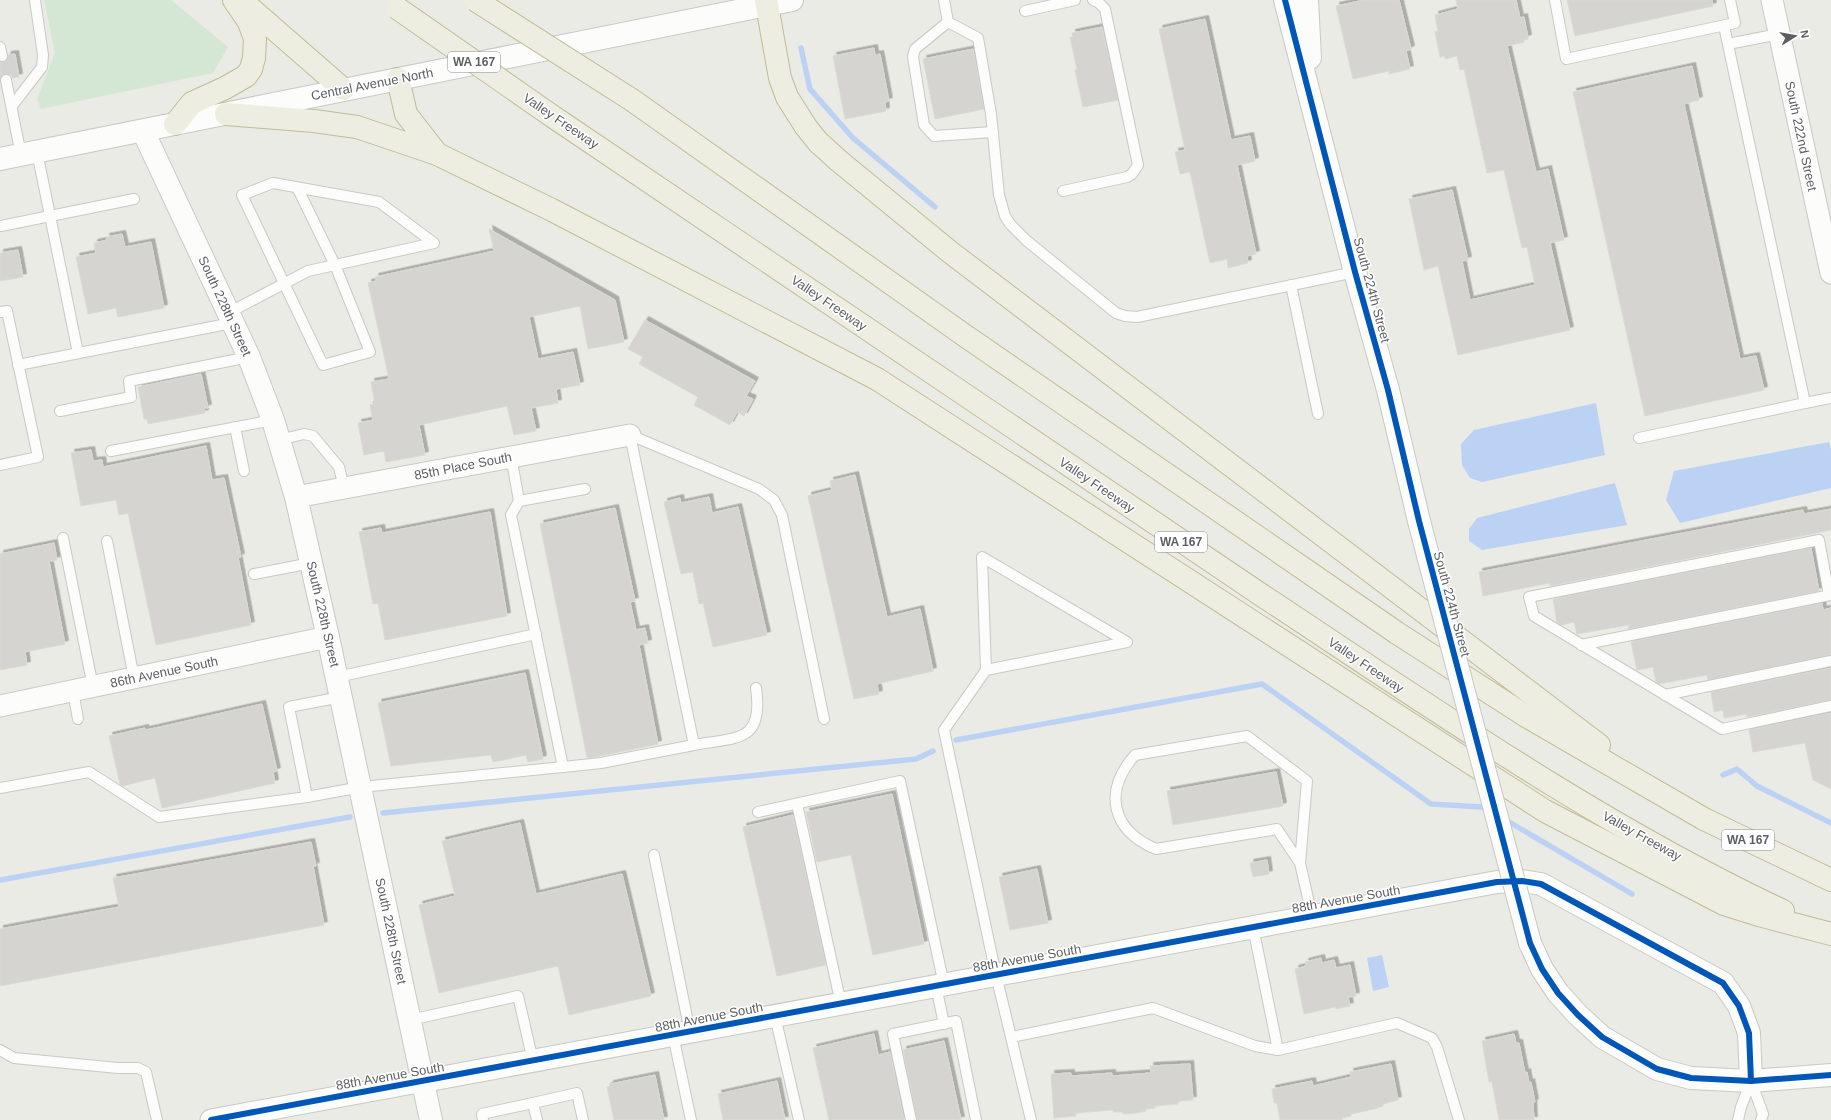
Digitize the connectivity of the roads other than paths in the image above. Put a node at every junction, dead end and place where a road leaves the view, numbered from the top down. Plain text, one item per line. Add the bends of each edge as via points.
1 (35, 0) edge
2 (234, 0) edge
3 (241, 0) edge
4 (475, 0) edge
5 (792, 0) edge
6 (944, 0) edge
7 (1075, 0) edge
8 (1093, 0) edge
9 (1285, 0) edge
10 (1306, 0) edge
11 (1555, 0) edge
12 (1730, 0) edge
13 (1772, 0) edge
14 (766, 3) edge
15 (391, 4) edge
16 (1025, 11) dead end
17 (948, 22) junction
18 (1724, 26) junction
19 (1779, 34) junction
20 (1728, 44) junction
21 (398, 79) junction
22 (6, 80) dead end
23 (343, 90) junction
24 (12, 106) junction
25 (1312, 107) junction
26 (226, 114) junction
27 (175, 124) junction
28 (143, 131) junction
29 (993, 132) junction
30 (29, 154) junction
31 (438, 154) junction
32 (0, 159) edge
33 (297, 187) junction
34 (1063, 192) dead end
35 (134, 199) dead end
36 (50, 216) junction
37 (1, 226) dead end
38 (335, 265) junction
39 (1354, 272) junction
40 (1831, 272) edge
41 (285, 283) junction
42 (1291, 285) junction
43 (0, 312) edge
44 (230, 318) junction
45 (78, 353) junction
46 (249, 357) junction
47 (18, 365) junction
48 (1831, 398) edge
49 (1805, 403) junction
50 (60, 411) dead end
51 (1318, 414) dead end
52 (235, 427) junction
53 (276, 430) junction
54 (630, 435) junction
55 (1639, 438) dead end
56 (111, 451) dead end
57 (511, 456) junction
58 (0, 465) edge
59 (244, 471) dead end
60 (344, 488) junction
61 (585, 488) dead end
62 (296, 497) junction
63 (519, 501) junction
64 (63, 538) dead end
65 (107, 541) dead end
66 (311, 563) junction
67 (254, 574) dead end
68 (1830, 595) edge
69 (536, 634) junction
70 (328, 637) junction
71 (1581, 645) junction
72 (1831, 661) edge
73 (986, 670) junction
74 (134, 678) junction
75 (339, 687) junction
76 (756, 688) dead end
77 (83, 689) junction
78 (1665, 695) junction
79 (0, 706) edge
80 (1831, 706) edge
81 (78, 719) dead end
82 (824, 719) dead end
83 (694, 745) junction
84 (562, 767) junction
85 (360, 787) junction
86 (0, 788) edge
87 (307, 797) junction
88 (1667, 797) junction
89 (797, 804) junction
90 (758, 812) dead end
91 (654, 855) dead end
92 (1300, 863) junction
93 (1831, 880) edge
94 (1312, 916) junction
95 (1253, 927) junction
96 (1831, 934) edge
97 (996, 975) junction
98 (940, 985) junction
99 (841, 1004) junction
100 (776, 1016) junction
101 (410, 1020) junction
102 (944, 1024) junction
103 (681, 1033) junction
104 (1012, 1037) junction
105 (0, 1050) edge
106 (1278, 1050) junction
107 (533, 1061) junction
108 (1831, 1075) edge
109 (424, 1081) junction
110 (1751, 1081) junction
111 (533, 1103) junction
112 (260, 1116) edge
113 (157, 1120) edge
114 (211, 1120) edge
115 (431, 1120) edge
116 (483, 1120) edge
117 (537, 1120) edge
118 (583, 1120) edge
119 (692, 1120) edge
120 (799, 1120) edge
121 (911, 1120) edge
122 (976, 1120) edge
123 (1031, 1120) edge
124 (1459, 1120) edge
125 (1738, 1120) edge
126 (1761, 1120) edge

1 - 24 lane via 42,68
2 - 27 highway via 249,22 255,39 251,69 246,76 225,88 192,102
3 - 23 highway
4 - 88 highway, WA 167, bridge via 632,100 964,336 1397,633 1526,716
5 - 14 street, Central Avenue North
6 - 17 lane
7 - 16 lane
8 - 34 lane via 1105,9 1138,166 1127,177
9 - 25 street, South 224th Street
10 - 25 street
11 - 18 lane via 1566,59
12 - 18 lane via 1735,24
13 - 19 street, South 222nd Street
14 - 21 street, Central Avenue North
14 - 88 highway via 780,78 787,97 810,132 838,161 950,252
15 - 96 highway, Valley Freeway / WA 167, bridge via 1128,507 1506,756 1650,842 1761,901
17 - 29 lane via 978,38
17 - 29 lane via 915,49 913,57 924,125 934,136
18 - 20 lane
19 - 20 lane
19 - 40 street, South 222nd Street
20 - 49 lane
21 - 23 street, Central Avenue North
21 - 31 highway via 406,114
22 - 24 lane
23 - 26 street, Central Avenue North
24 - 30 lane
25 - 39 street, South 224th Street
26 - 27 street, Central Avenue North
26 - 31 highway via 357,127
27 - 28 street, Central Avenue North
28 - 30 street, Central Avenue North
28 - 44 street, South 228th Street
29 - 42 lane via 999,195 1007,220 1027,241 1116,313 1137,317
30 - 32 street, Central Avenue North
30 - 36 lane
31 - 96 highway via 877,379 1545,811 1724,904
33 - 38 lane
33 - 38 lane via 379,202 434,243
33 - 41 lane via 273,183 242,195
35 - 36 lane
36 - 37 lane
36 - 45 lane
38 - 41 lane via 308,272
38 - 41 lane via 370,352 323,365
39 - 42 lane
39 - 110 street, South 224th Street, bridge via 1388,390 1419,521 1530,943 1542,969 1578,1016 1602,1037 1657,1069 1691,1078
41 - 44 lane
42 - 51 lane
43 - 47 lane via 6,311
44 - 45 lane
44 - 46 street, South 228th Street
45 - 47 lane
46 - 50 lane via 129,380 131,397
46 - 53 street, South 228th Street
47 - 58 lane via 38,456
48 - 49 lane
49 - 55 lane
52 - 53 lane
52 - 56 lane
52 - 59 lane
53 - 60 lane via 313,436 340,467
53 - 62 street, South 228th Street
54 - 57 street, 85th Place South
54 - 82 lane via 759,489 774,500 782,515
54 - 83 lane
57 - 60 street, 85th Place South
57 - 63 lane
60 - 62 street, 85th Place South
61 - 63 lane
62 - 66 street, South 228th Street
63 - 69 lane via 511,515
64 - 77 lane
65 - 74 lane
66 - 67 lane
66 - 70 street, South 228th Street
68 - 71 lane
68 - 71 lane via 1820,540 1529,597 1534,616
69 - 75 lane
69 - 84 lane
70 - 74 street, 86th Avenue South
70 - 75 street, South 228th Street
71 - 78 lane
72 - 78 lane
73 - 73 lane via 982,557 1127,642 1046,658
73 - 97 lane via 944,730
74 - 77 street, 86th Avenue South
75 - 85 street, South 228th Street
75 - 87 lane via 289,707
76 - 83 lane via 759,706 756,723 748,733
77 - 79 street, 86th Avenue South
77 - 81 lane
78 - 80 lane via 1722,729
83 - 84 lane via 601,763
84 - 85 lane
85 - 87 lane
85 - 101 street, South 228th Street
86 - 87 lane via 89,772 159,817
88 - 93 highway, WA 167 via 1711,822
89 - 90 lane
89 - 98 lane via 900,781
89 - 99 lane
91 - 103 lane
92 - 92 lane via 1307,781 1247,736 1135,756 1124,768 1117,789 1119,817 1128,832 1140,843 1156,850 1277,829
92 - 94 lane
94 - 95 street, 88th Avenue South
94 - 110 street, 88th Avenue South via 1497,882 1522,881 1541,884 1723,983 1739,1006 1748,1033
95 - 97 street, 88th Avenue South
95 - 106 lane
97 - 98 street, 88th Avenue South
97 - 104 lane
98 - 99 street, 88th Avenue South
98 - 102 lane
99 - 100 street, 88th Avenue South
100 - 103 street, 88th Avenue South
100 - 120 lane
101 - 107 lane via 518,996
101 - 109 street, South 228th Street
102 - 121 lane via 893,1034
102 - 122 lane via 956,1021
103 - 107 street, 88th Avenue South
103 - 119 lane
104 - 106 lane via 1153,1008 1255,1046
104 - 123 lane
105 - 113 lane via 14,1058 138,1068 146,1072
106 - 124 lane via 1397,1023 1432,1038
107 - 109 street, 88th Avenue South
108 - 110 street, South 224th Street
109 - 112 street, 88th Avenue South
109 - 115 street, South 228th Street
110 - 125 lane
110 - 126 lane via 1763,1114
111 - 116 lane via 482,1114
111 - 117 lane
111 - 118 lane via 577,1093
112 - 114 street, 88th Avenue South

